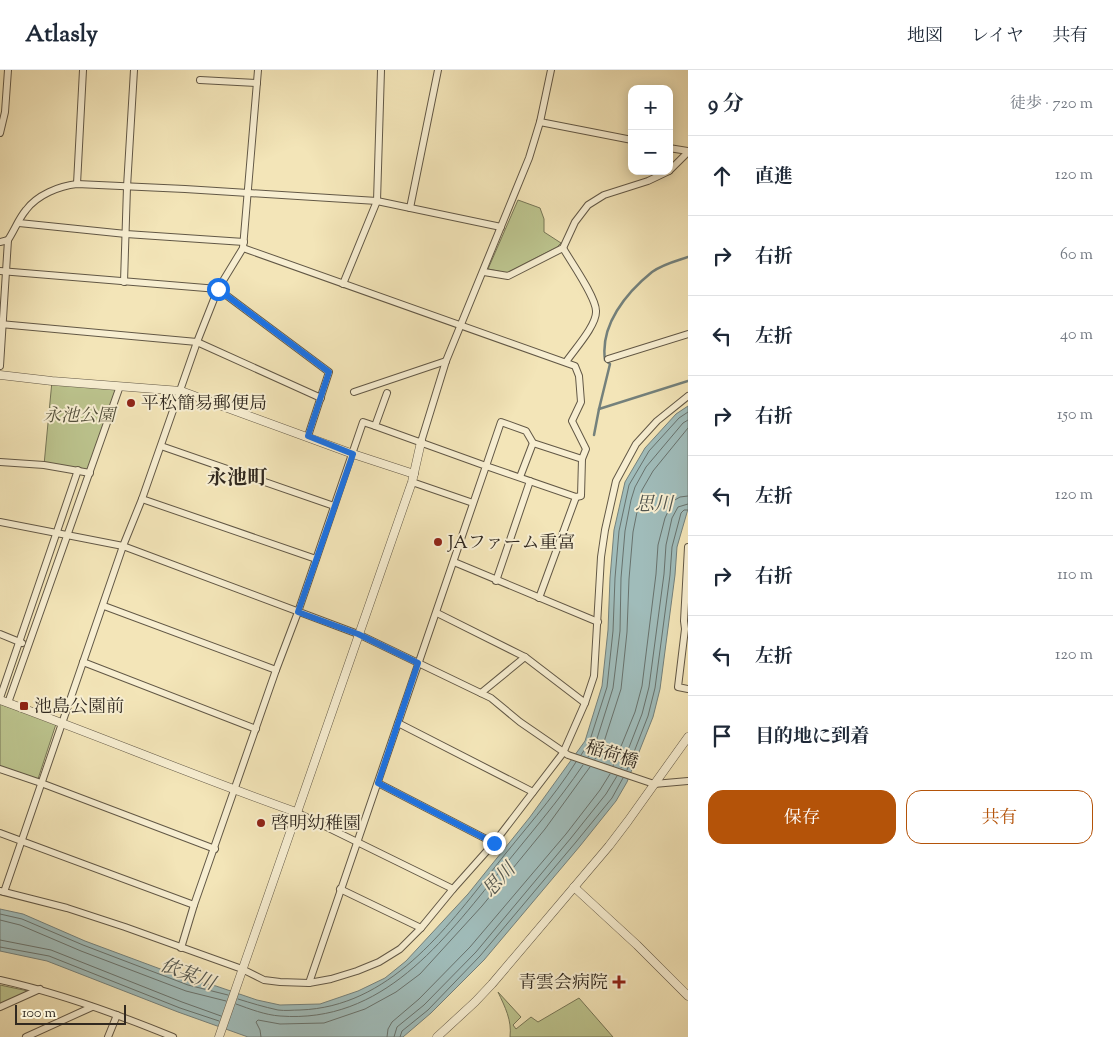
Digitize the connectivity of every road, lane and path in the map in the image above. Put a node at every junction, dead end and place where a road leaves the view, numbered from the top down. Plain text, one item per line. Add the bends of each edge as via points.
1 (8, 70) edge
2 (84, 70) edge
3 (134, 70) edge
4 (258, 70) edge
5 (381, 70) edge
6 (438, 70) edge
7 (551, 70) edge
8 (200, 80) dead end
9 (257, 83) junction
10 (2, 111) edge
11 (540, 122) junction
12 (0, 133) edge
13 (628, 139) edge
14 (673, 149) edge
15 (688, 152) edge
16 (673, 167) edge
17 (661, 175) edge
18 (77, 184) junction
19 (127, 186) junction
20 (248, 193) junction
21 (377, 202) junction
22 (410, 208) junction
23 (19, 223) junction
24 (501, 227) junction
25 (126, 234) junction
26 (8, 240) junction
27 (0, 242) edge
28 (243, 245) junction
29 (563, 248) junction
30 (3, 271) edge
31 (484, 272) junction
32 (124, 282) junction
33 (343, 284) junction
34 (218, 289) junction
35 (2, 324) edge
36 (461, 324) junction
37 (688, 334) edge
38 (198, 342) junction
39 (608, 359) dead end
40 (446, 360) junction
41 (566, 362) junction
42 (0, 366) edge
43 (0, 375) edge
44 (120, 386) junction
45 (180, 391) junction
46 (354, 392) dead end
47 (387, 393) dead end
48 (688, 396) edge
49 (321, 398) junction
50 (375, 426) junction
51 (308, 436) junction
52 (421, 442) junction
53 (533, 443) junction
54 (161, 446) junction
55 (353, 454) junction
56 (582, 459) junction
57 (0, 462) edge
58 (486, 466) junction
59 (78, 470) junction
60 (90, 473) junction
61 (520, 477) junction
62 (413, 478) junction
63 (530, 481) junction
64 (576, 497) junction
65 (142, 499) junction
66 (473, 502) junction
67 (334, 506) junction
68 (0, 522) edge
69 (57, 534) junction
70 (67, 536) junction
71 (124, 546) junction
72 (688, 547) edge
73 (316, 559) junction
74 (454, 562) junction
75 (496, 581) junction
76 (539, 598) junction
77 (104, 606) junction
78 (298, 612) junction
79 (437, 613) junction
80 (598, 622) junction
81 (0, 634) edge
82 (358, 634) junction
83 (20, 642) junction
84 (28, 646) junction
85 (525, 657) junction
86 (83, 662) junction
87 (418, 663) junction
88 (276, 670) junction
89 (688, 690) edge
90 (482, 693) junction
91 (3, 700) edge
92 (585, 703) junction
93 (63, 722) junction
94 (398, 723) junction
95 (256, 729) junction
96 (688, 737) edge
97 (566, 754) junction
98 (0, 769) edge
99 (688, 781) edge
100 (41, 782) junction
101 (650, 782) junction
102 (378, 783) junction
103 (235, 790) junction
104 (533, 792) junction
105 (296, 812) junction
106 (0, 833) edge
107 (21, 840) junction
108 (357, 841) junction
109 (494, 843) junction
110 (215, 848) junction
111 (574, 887) junction
112 (453, 888) junction
113 (340, 889) junction
114 (2, 891) edge
115 (194, 906) junction
116 (421, 928) junction
117 (181, 948) junction
118 (241, 972) junction
119 (0, 980) edge
120 (309, 983) junction
121 (40, 989) junction
122 (688, 996) edge
123 (0, 1007) edge
124 (92, 1007) junction
125 (116, 1015) junction
126 (153, 1028) junction
127 (26, 1037) edge
128 (108, 1037) edge
129 (150, 1037) edge
130 (173, 1037) edge
131 (219, 1037) edge
132 (437, 1037) edge

1 - 10 street
2 - 18 street
3 - 19 street
4 - 9 street
5 - 21 street
6 - 22 street
7 - 11 street
8 - 9 street
9 - 20 street
10 - 12 street
11 - 13 street
11 - 24 street
14 - 15 street
15 - 16 street
17 - 29 street via 604,195 588,205 575,222
18 - 19 street
18 - 23 street via 48,193 31,204
19 - 20 street
19 - 25 street
20 - 21 street
20 - 28 street
21 - 22 street
21 - 33 street
22 - 24 street
23 - 25 street
23 - 26 street
24 - 31 street
25 - 28 street
25 - 32 street
26 - 27 street
26 - 30 street
28 - 33 street
28 - 34 street
29 - 31 street via 508,276
29 - 41 street via 592,298 596,312 592,325
30 - 32 street
30 - 35 street
31 - 36 street
32 - 34 street
33 - 36 street
34 - 38 street
34 - 49 street via 329,372
35 - 38 street
35 - 42 street
36 - 40 street
36 - 41 street
37 - 39 street
38 - 45 street
38 - 49 street
40 - 46 street
40 - 52 street
41 - 56 street via 575,366 579,376 581,402 572,421 586,449
43 - 44 street
44 - 45 street
44 - 60 street
45 - 51 street
45 - 54 street
47 - 50 street
48 - 80 street via 657,420 636,444 616,481 601,557
49 - 51 street
50 - 52 street
50 - 55 street via 363,422
51 - 55 street
52 - 58 street
52 - 62 street
53 - 56 street
53 - 58 street via 526,431 501,422
53 - 61 street
54 - 65 street
54 - 67 street
55 - 62 street
55 - 67 street
56 - 64 street via 581,496
57 - 59 street
58 - 61 street
58 - 66 street
59 - 60 street
59 - 69 street
60 - 70 street
61 - 63 street
62 - 66 street
62 - 82 street
63 - 64 street
63 - 75 street
64 - 76 street
65 - 71 street
65 - 73 street
66 - 74 street
67 - 73 street
68 - 69 street
69 - 70 street
69 - 83 street
70 - 71 street
70 - 84 street
71 - 77 street
71 - 78 street
72 - 89 street via 685,629 678,687
73 - 78 street
74 - 75 street
74 - 79 street
75 - 76 street
76 - 80 street
77 - 86 street
77 - 88 street
78 - 82 street
78 - 88 street
79 - 85 street
79 - 87 street
80 - 92 street via 594,676
81 - 83 street
82 - 87 street
82 - 105 street
83 - 84 street
83 - 91 street
84 - 91 street
85 - 90 street
85 - 92 street
86 - 93 street
86 - 95 street
87 - 90 street
87 - 94 street
88 - 95 street
90 - 97 street
91 - 93 street
92 - 97 street
93 - 100 street
93 - 103 street
94 - 102 street
94 - 104 street
95 - 103 street
96 - 101 street
97 - 101 street, 稲荷橋
97 - 104 street
98 - 100 street
99 - 101 street
100 - 107 street
100 - 110 street
101 - 111 street via 628,821
102 - 108 street
102 - 109 street
103 - 105 street
103 - 110 street
104 - 109 street
105 - 108 street
105 - 118 street
106 - 107 street
107 - 114 street
107 - 115 street
108 - 112 street
108 - 113 street
109 - 112 street
110 - 115 street
111 - 122 street
111 - 132 street via 492,984
112 - 116 street
113 - 116 street
113 - 120 street
114 - 117 street via 67,908
115 - 117 street
116 - 120 street via 400,949 379,962 356,972
117 - 118 street
118 - 120 street via 264,980
118 - 131 street
119 - 121 street
121 - 123 street
121 - 124 street
124 - 125 street
124 - 127 street
125 - 126 street
125 - 128 street
126 - 129 street
126 - 130 street

